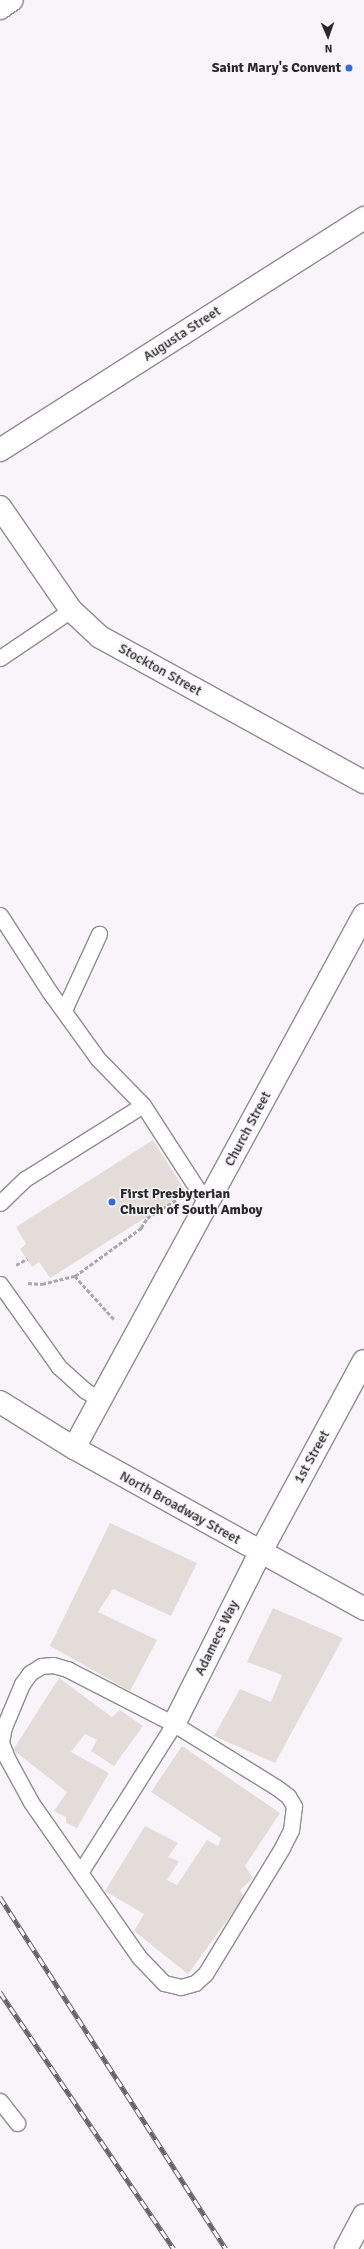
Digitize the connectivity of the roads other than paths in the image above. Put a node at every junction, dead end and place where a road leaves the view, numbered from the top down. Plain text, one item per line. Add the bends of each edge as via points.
1 (12, 0) edge
2 (0, 8) edge
3 (364, 218) edge
4 (0, 450) edge
5 (0, 507) edge
6 (70, 610) junction
7 (0, 658) edge
8 (364, 782) edge
9 (0, 915) edge
10 (364, 915) edge
11 (99, 934) dead end
12 (64, 1010) junction
13 (143, 1105) junction
14 (202, 1196) junction
15 (0, 1203) edge
16 (0, 1284) edge
17 (364, 1361) edge
18 (100, 1400) junction
19 (0, 1402) edge
20 (74, 1448) junction
21 (260, 1553) junction
22 (364, 1609) edge
23 (174, 1724) junction
24 (81, 1872) junction
25 (0, 2100) edge
26 (17, 2123) dead end
27 (364, 2215) edge
28 (346, 2249) edge

1 - 2 street
3 - 4 street, Augusta Street
5 - 6 street, Stockton Street
6 - 7 lane
6 - 8 street, Stockton Street via 100,637
9 - 12 lane
10 - 14 street, Church Street
11 - 12 lane
12 - 13 lane via 98,1059
13 - 14 lane
13 - 15 lane via 25,1179
14 - 18 street, Church Street via 133,1340
16 - 18 lane via 60,1367
17 - 21 street, 1st Street
18 - 20 street, Church Street
19 - 20 street, North Broadway Street
20 - 21 street, North Broadway Street
21 - 22 street, North Broadway Street
21 - 23 street, Adamecs Way
23 - 24 lane
23 - 24 lane via 67,1670 52,1665 41,1666 30,1673 22,1684 4,1727 1,1742 31,1802
23 - 24 lane via 276,1787 288,1796 294,1806 291,1830 282,1848 205,1974 195,1983 180,1987 164,1983 139,1957
25 - 26 lane
27 - 28 street

